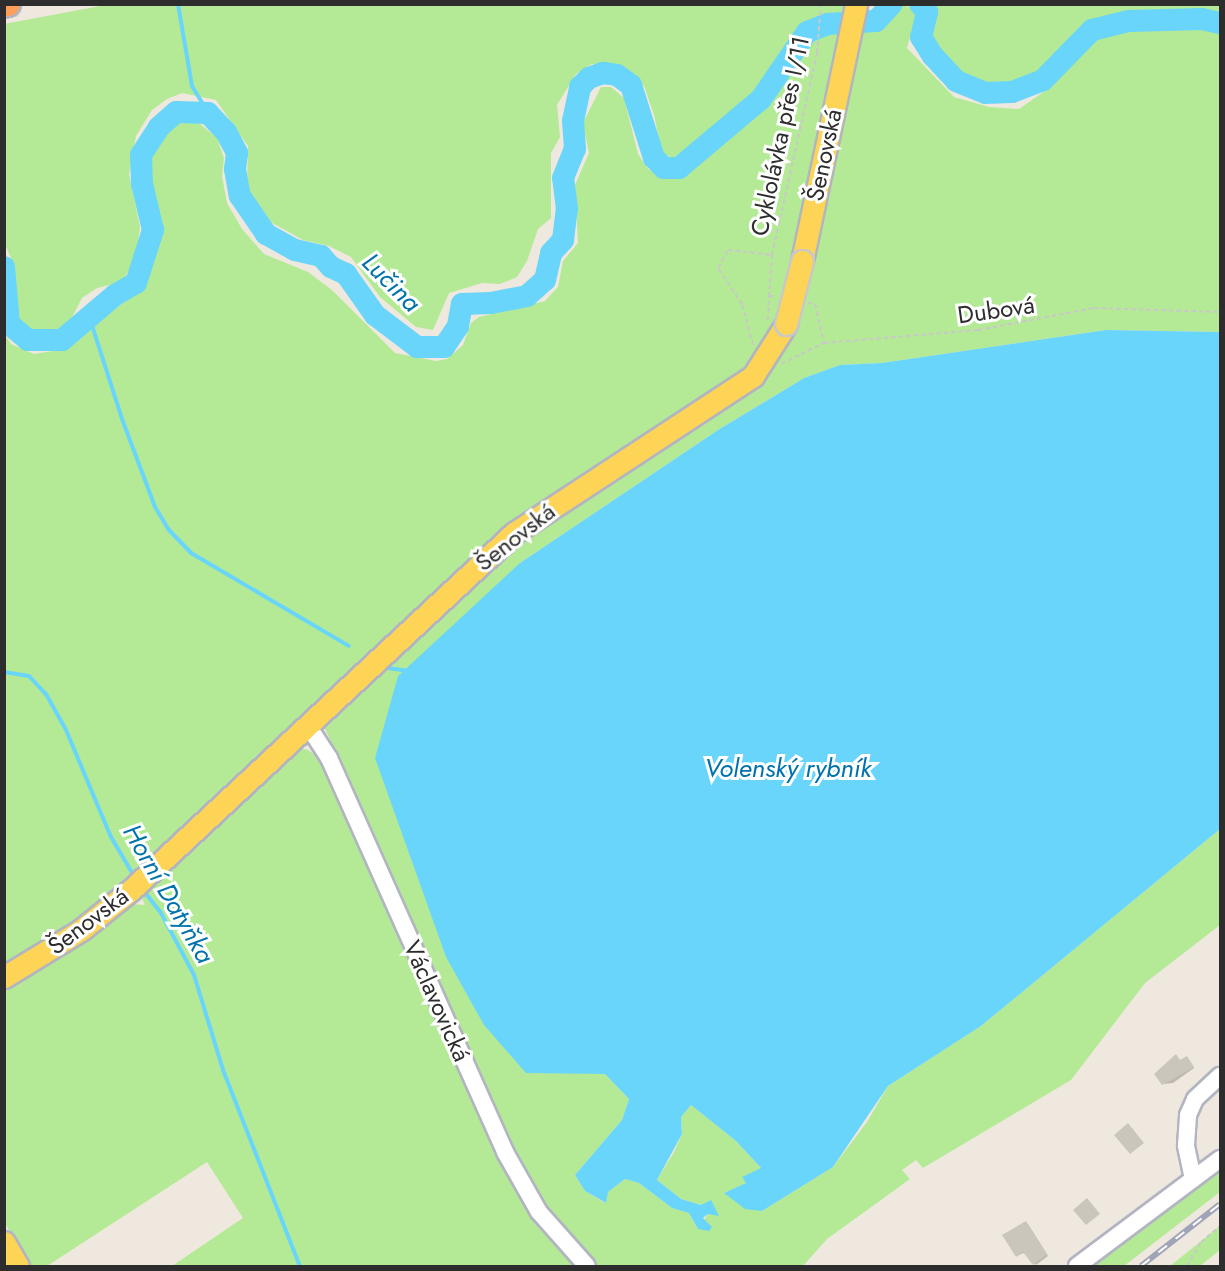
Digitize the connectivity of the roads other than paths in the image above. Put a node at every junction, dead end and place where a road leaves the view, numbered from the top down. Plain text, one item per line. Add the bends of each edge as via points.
1 (856, 4) edge
2 (307, 724) junction
3 (4, 977) edge
4 (1221, 1076) edge
5 (1221, 1159) edge
6 (1192, 1179) junction
7 (4, 1242) edge
8 (18, 1266) edge
9 (587, 1266) edge
10 (1077, 1266) edge

1 - 2 main road, Šenovská, bridge via 786,324 753,376 514,533
2 - 3 main road, Šenovská via 132,889 81,930
2 - 9 street, Václavovická via 329,758 505,1152 539,1212
4 - 6 street via 1195,1099 1188,1115 1186,1145
5 - 6 street
6 - 10 street
7 - 8 main road

